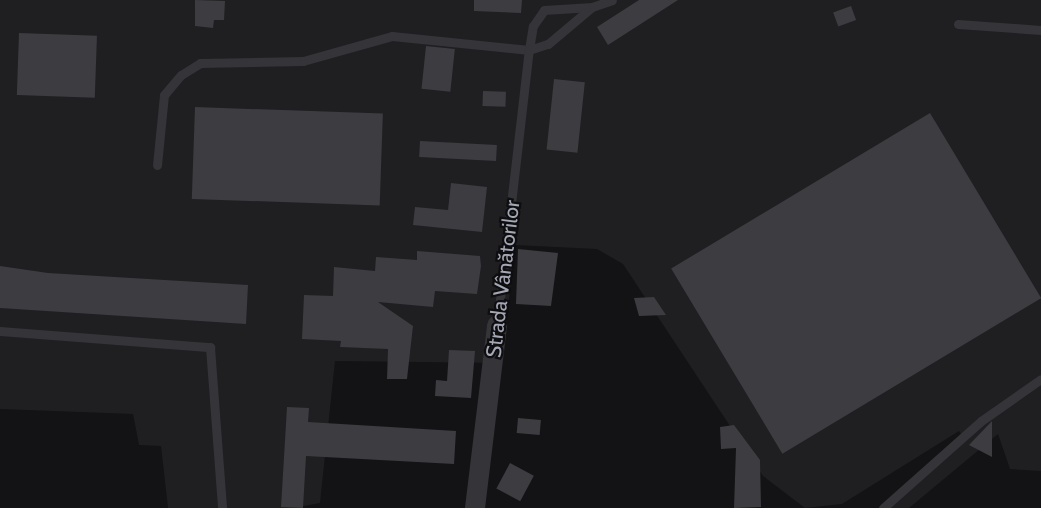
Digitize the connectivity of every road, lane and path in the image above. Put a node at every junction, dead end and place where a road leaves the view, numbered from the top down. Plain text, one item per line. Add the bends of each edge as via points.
1 (612, 0) edge
2 (592, 4) edge
3 (958, 24) dead end
4 (1041, 30) edge
5 (529, 50) junction
6 (157, 165) dead end
7 (497, 325) joint
8 (0, 331) edge
9 (1041, 379) edge
10 (222, 508) edge
11 (475, 508) edge
12 (883, 508) edge

1 - 2 lane, Strada Vânătorilor
2 - 5 lane, Strada Vânătorilor via 548,44
2 - 5 lane, Strada Vânătorilor via 544,10 533,26
3 - 4 lane
5 - 6 lane via 392,36 303,61 200,63 181,75 164,95
5 - 7 lane, Strada Vânătorilor
7 - 11 street, Strada Vânătorilor
8 - 10 lane via 210,347
9 - 12 lane via 981,421

